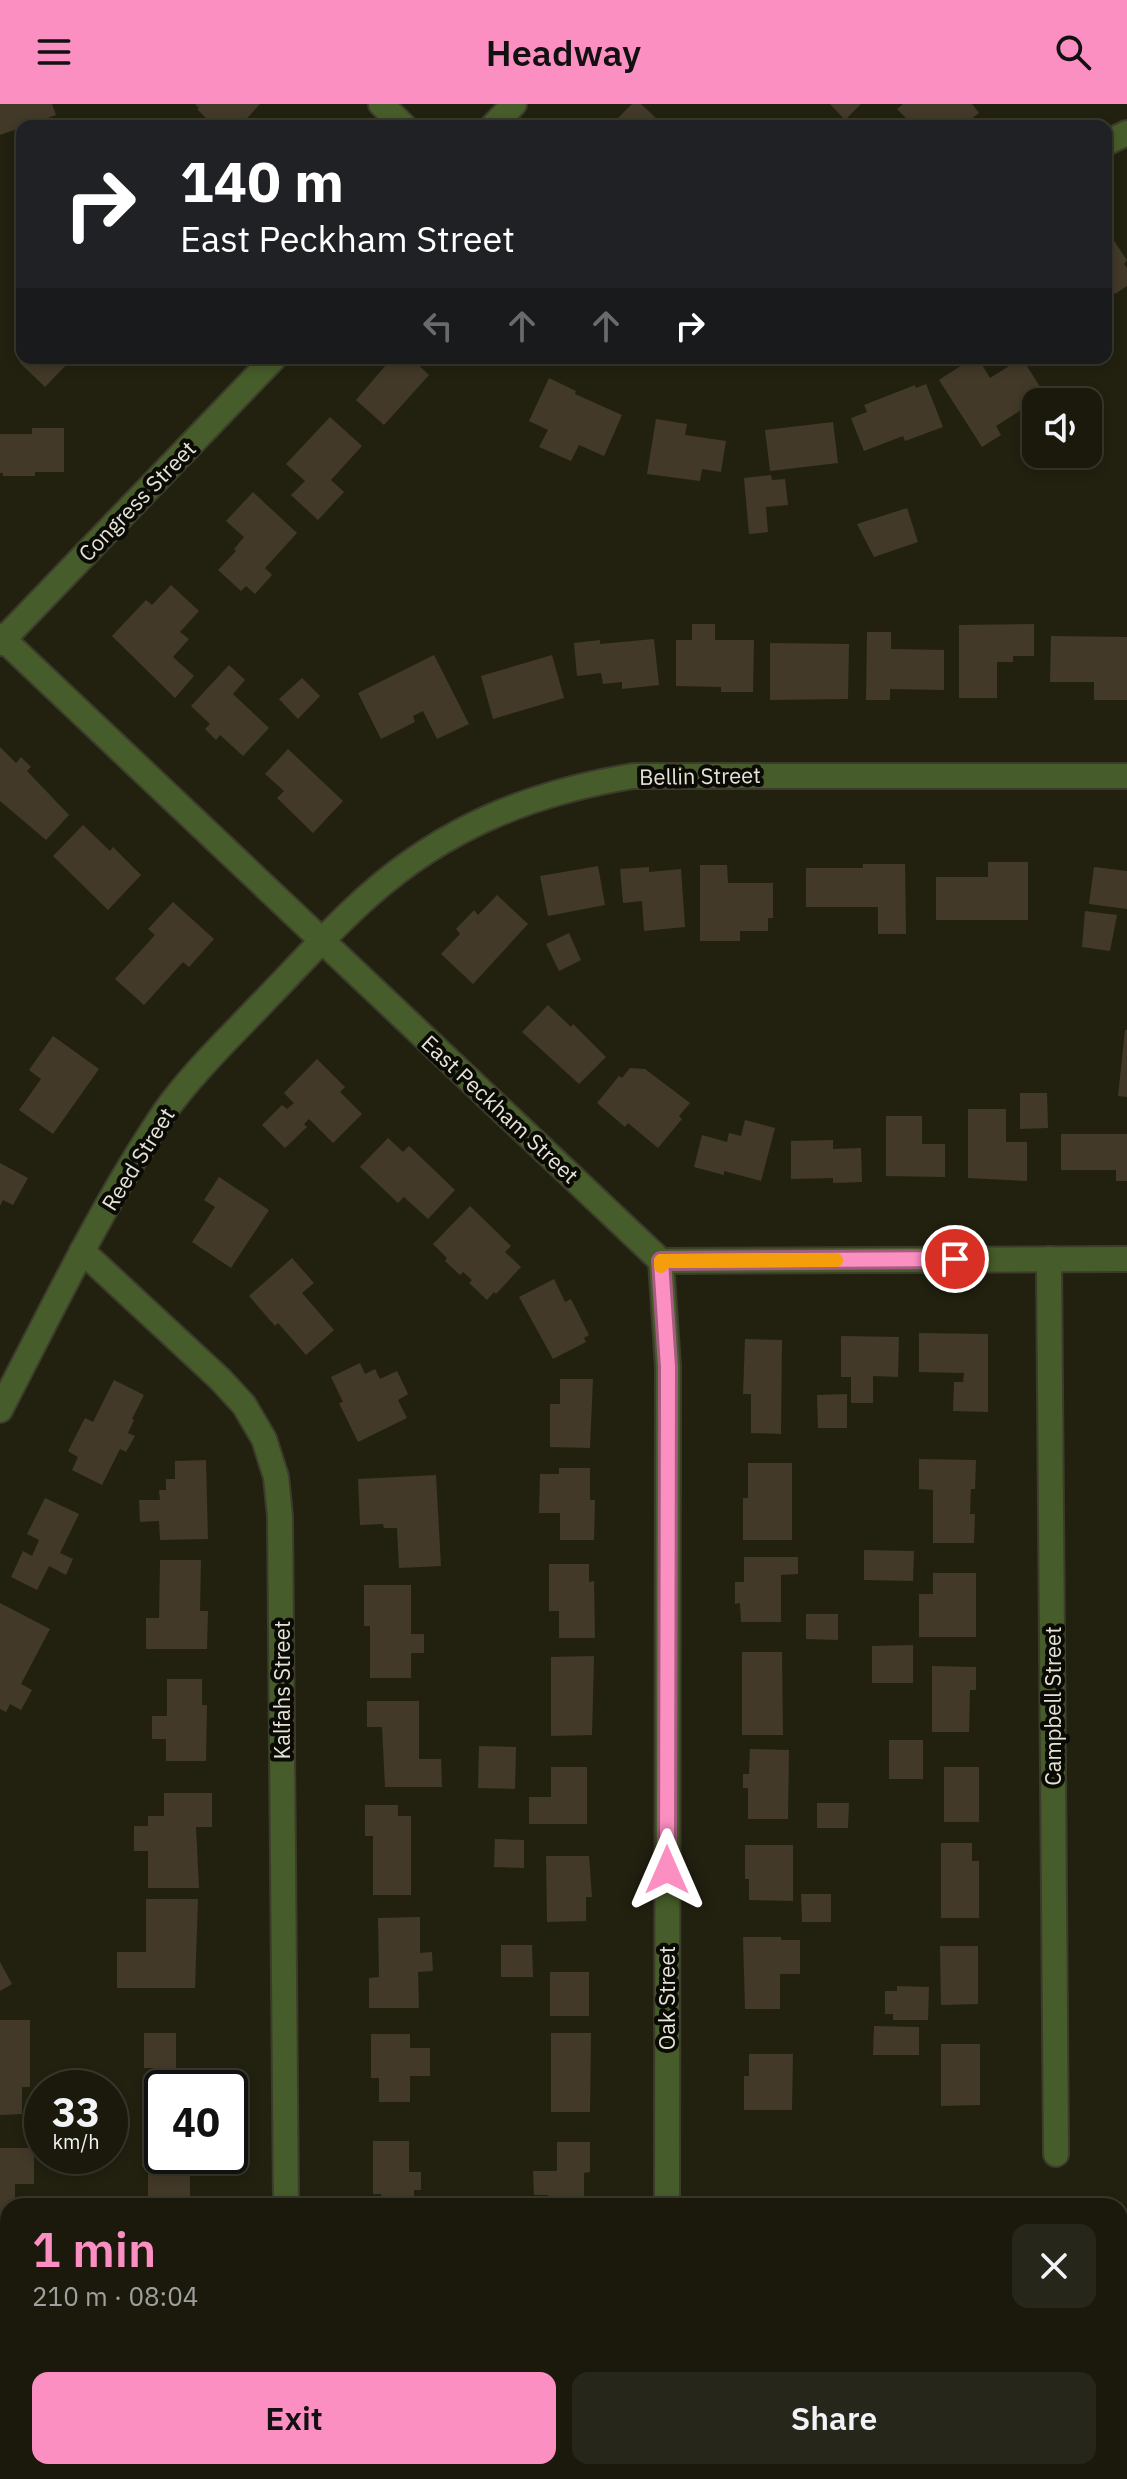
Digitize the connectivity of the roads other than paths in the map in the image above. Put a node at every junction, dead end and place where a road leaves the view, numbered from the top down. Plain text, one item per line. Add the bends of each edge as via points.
1 (381, 104) edge
2 (514, 104) edge
3 (398, 120) edge
4 (499, 120) edge
5 (268, 364) edge
6 (1, 640) edge
7 (1127, 776) edge
8 (321, 941) junction
9 (82, 1251) junction
10 (1049, 1259) junction
11 (1127, 1259) edge
12 (661, 1261) junction
13 (0, 1410) edge
14 (1056, 2154) dead end
15 (286, 2198) edge
16 (667, 2198) edge

1 - 3 street
2 - 4 street
5 - 6 street, Congress Street
6 - 8 street, East Peckham Street
7 - 8 street, Bellin Street via 681,774 585,784 500,811 446,838 369,895
8 - 9 street, Reed Street via 166,1110
8 - 12 street, East Peckham Street
9 - 13 street, Reed Street
9 - 15 street, Kalfahs Street via 244,1405 264,1439 276,1477
10 - 11 street
10 - 12 street
10 - 14 street, Campbell Street
12 - 16 street, Oak Street via 668,1367

